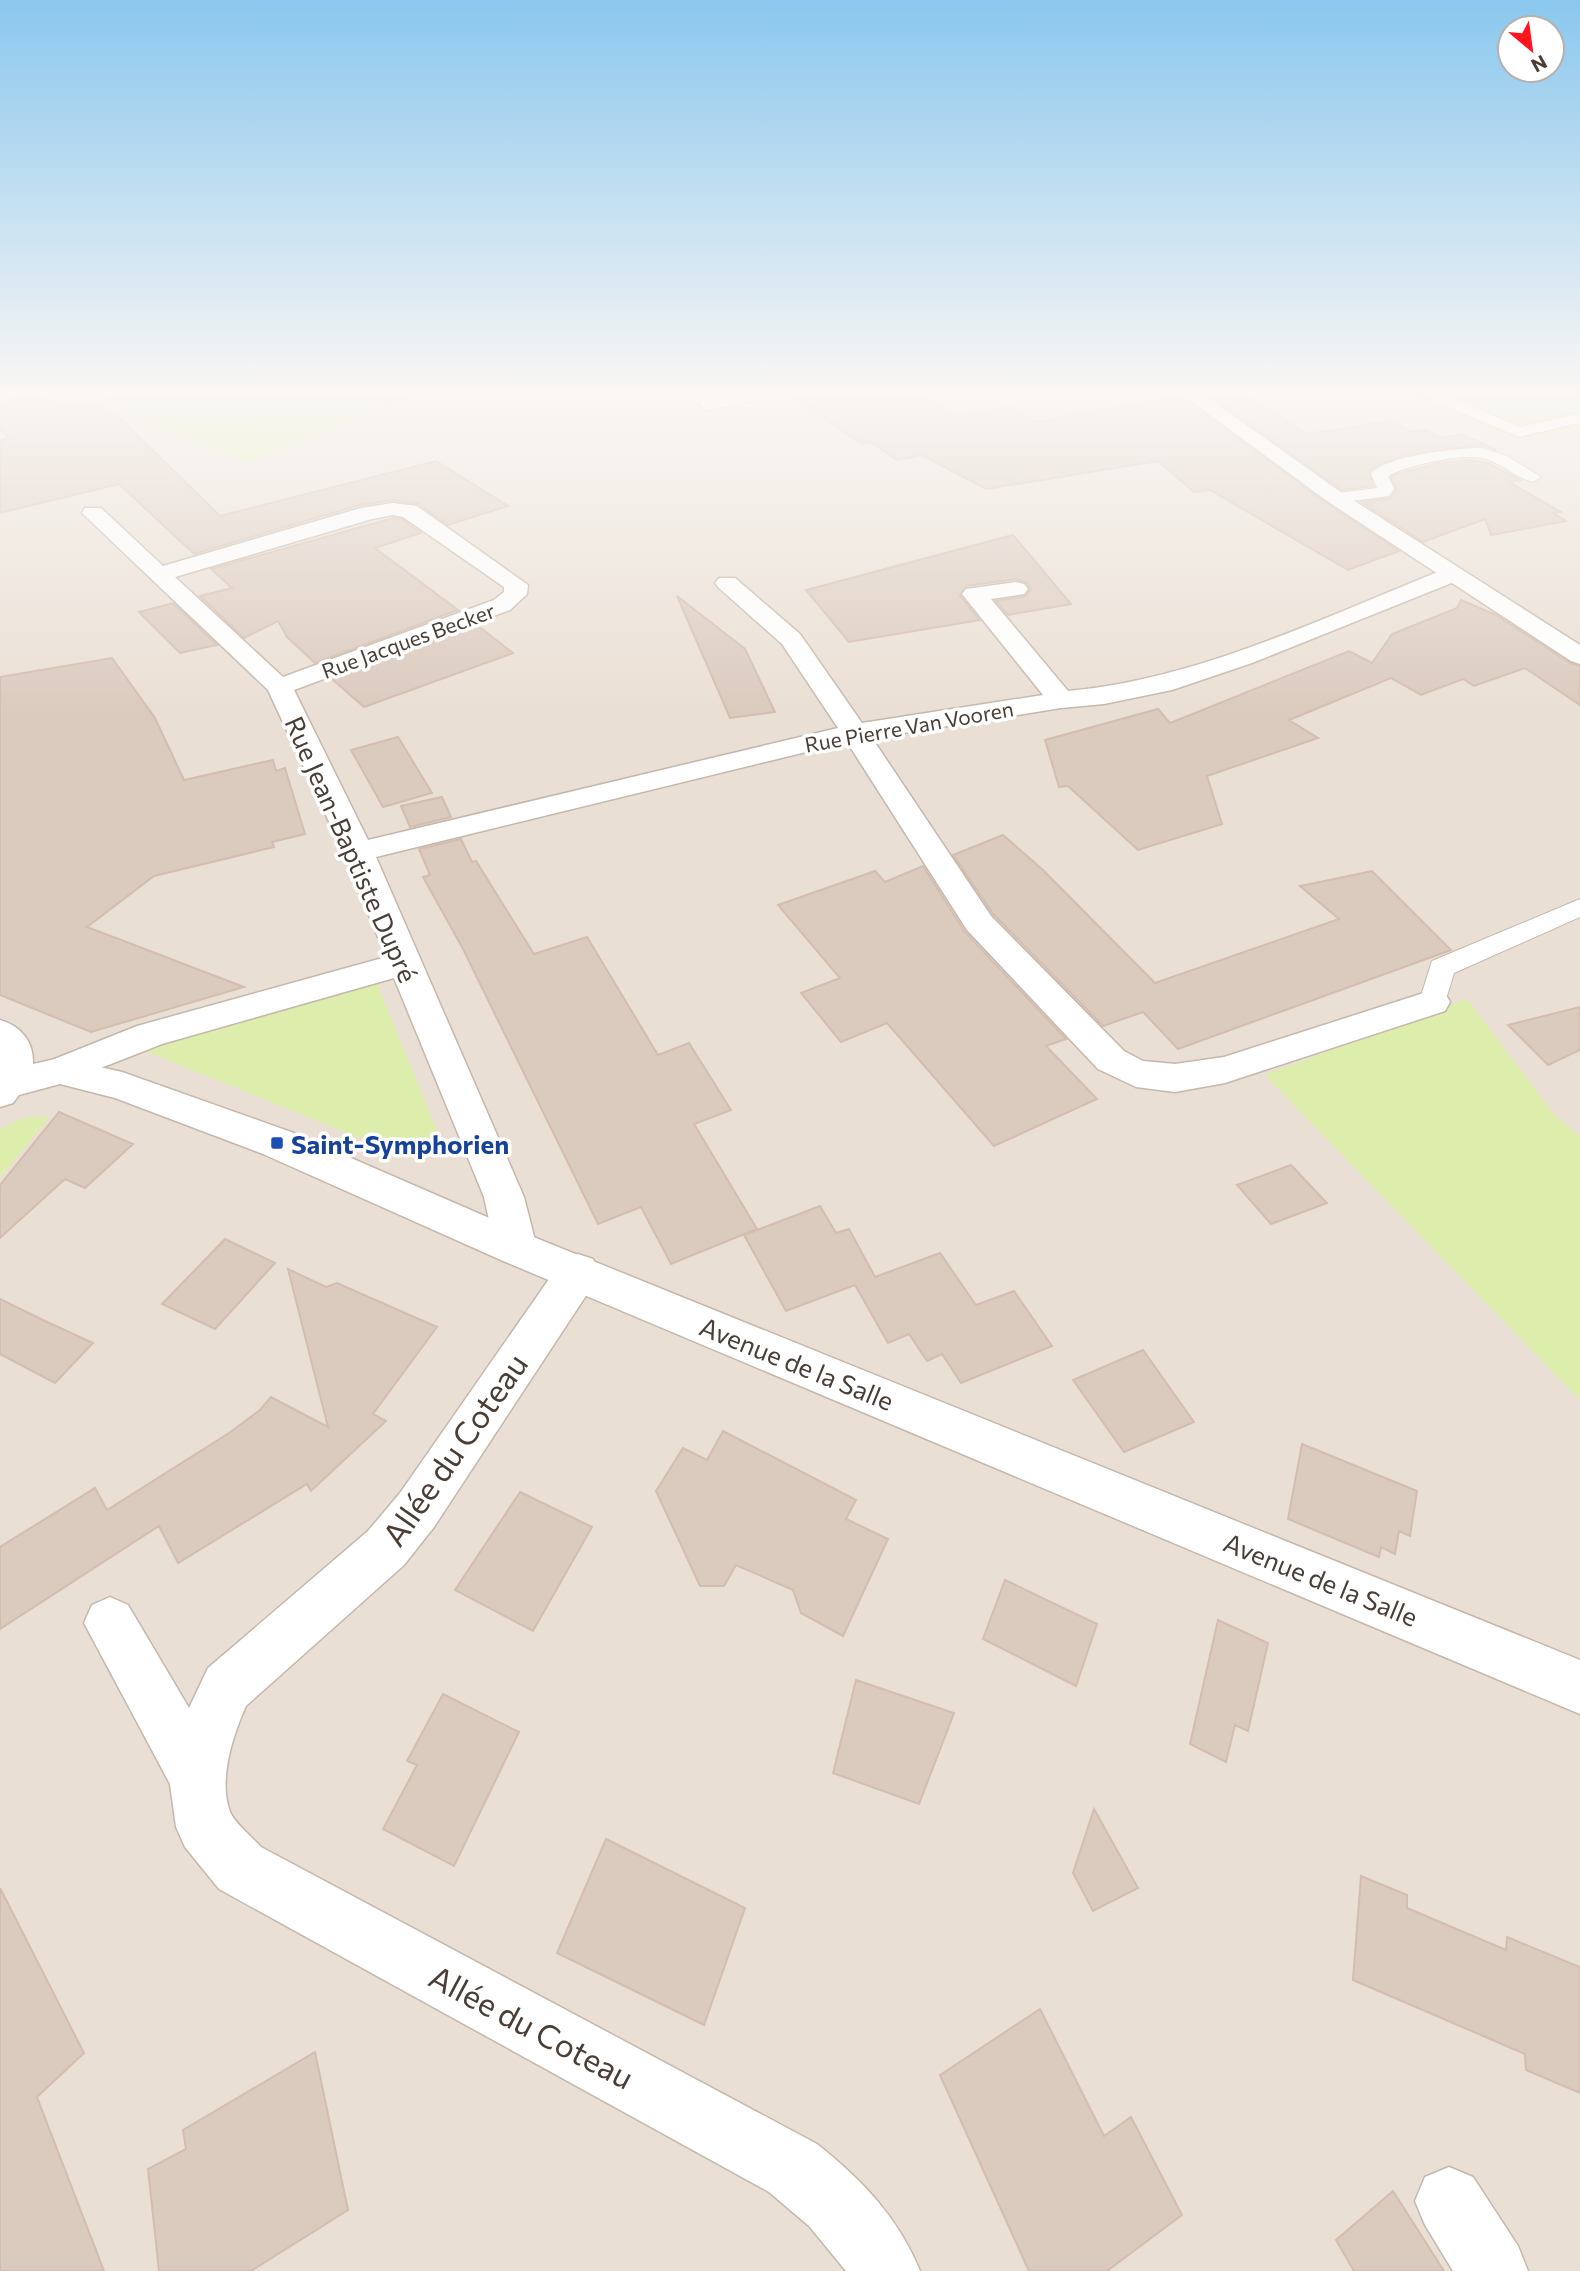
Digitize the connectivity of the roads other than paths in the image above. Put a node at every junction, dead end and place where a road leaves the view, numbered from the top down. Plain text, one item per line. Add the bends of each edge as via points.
1 (1341, 501) edge
2 (93, 513) dead end
3 (159, 575) junction
4 (1451, 575) junction
5 (727, 583) dead end
6 (1016, 589) dead end
7 (1580, 656) edge
8 (279, 687) junction
9 (1061, 700) junction
10 (852, 733) junction
11 (358, 852) junction
12 (1580, 907) edge
13 (405, 964) junction
14 (1433, 1002) joint
15 (0, 1033) edge
16 (60, 1070) junction
17 (4, 1089) edge
18 (516, 1248) junction
19 (578, 1272) junction
20 (110, 1623) dead end
21 (1580, 1687) edge
22 (197, 1777) junction
23 (1449, 2201) dead end
24 (885, 2271) edge
25 (1493, 2271) edge

1 - 4 street
2 - 3 street, Rue Jean-Baptiste Dupré
3 - 8 street, Rue Jean-Baptiste Dupré
3 - 8 street, Rue Jacques Becker via 393,509 409,511 516,585 515,594 502,605
4 - 7 street
4 - 9 street, Rue Pierre Van Vooren via 1243,658 1163,684
5 - 10 street via 791,639
6 - 9 street via 974,594
8 - 11 street, Rue Jean-Baptiste Dupré
9 - 10 street, Rue Pierre Van Vooren
10 - 11 street, Rue Pierre Van Vooren
10 - 14 street via 979,923 1111,1060 1136,1074 1175,1079 1225,1070
11 - 13 street, Rue Jean-Baptiste Dupré
12 - 14 lane via 1442,968
13 - 16 street via 150,1035
13 - 18 street, Rue Jean-Baptiste Dupré via 504,1197
15 - 17 street via 16,1050 16,1066
16 - 17 street, Avenue de la Salle
16 - 18 street, Avenue de la Salle via 122,1086 277,1143
18 - 19 street, Avenue de la Salle
19 - 21 street, Avenue de la Salle
19 - 22 street, Allée du Coteau via 386,1548 228,1687 207,1730
20 - 22 street, Allée du Coteau
22 - 24 street, Allée du Coteau via 205,1828 240,1868 793,2168 834,2200 873,2247
23 - 25 street

